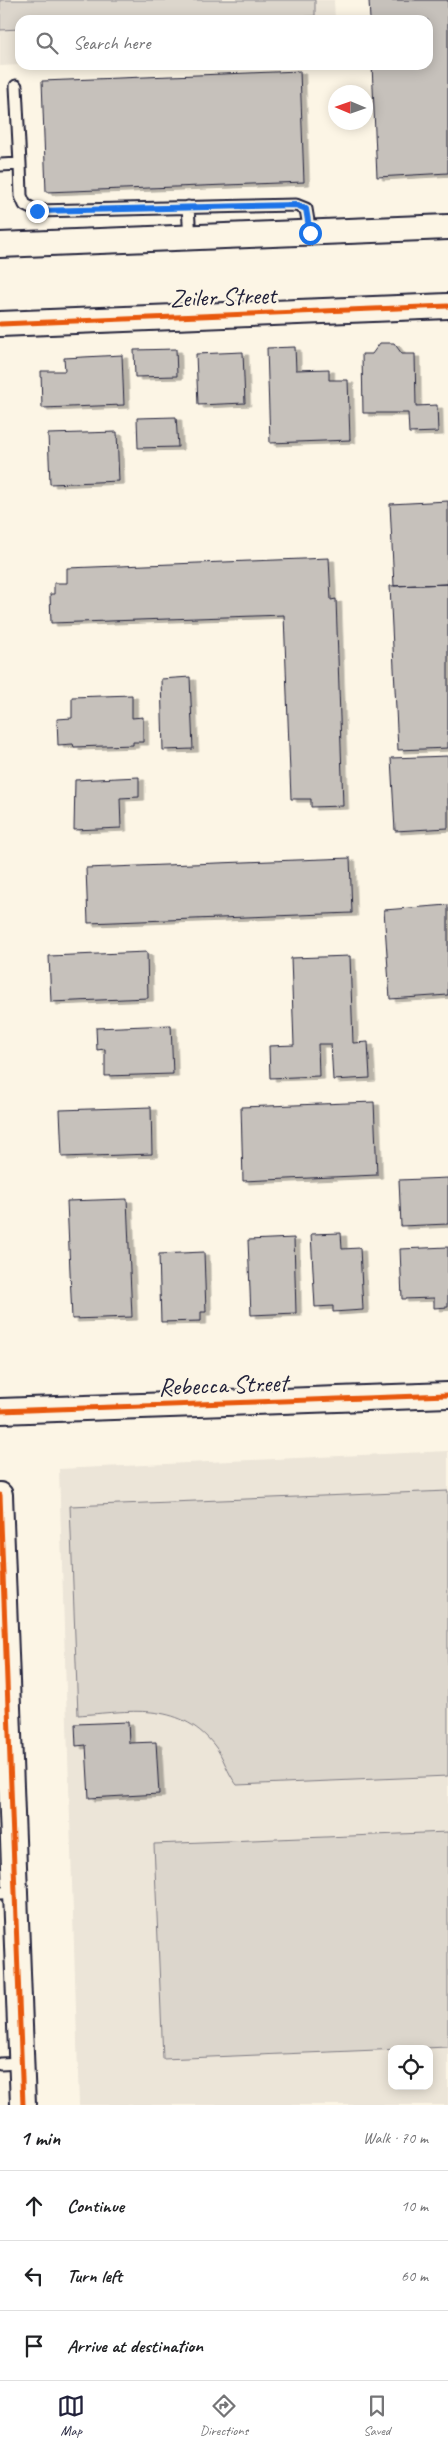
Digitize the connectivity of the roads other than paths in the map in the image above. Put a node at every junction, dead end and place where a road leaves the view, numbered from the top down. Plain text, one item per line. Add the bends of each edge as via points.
1 (16, 86) dead end
2 (20, 164) junction
3 (0, 165) edge
4 (188, 208) junction
5 (448, 227) edge
6 (310, 233) junction
7 (190, 238) junction
8 (0, 245) edge
9 (448, 306) edge
10 (0, 324) edge
11 (448, 1395) edge
12 (0, 1411) edge
13 (0, 1495) edge
14 (8, 1893) edge
15 (11, 2063) edge
16 (23, 2105) edge

1 - 2 lane
2 - 3 lane
2 - 4 lane via 21,196 26,205 37,211
4 - 6 lane via 296,205 306,209
4 - 7 lane
5 - 6 street
6 - 7 street
7 - 8 street
9 - 10 street, Zeiler Street
11 - 12 street, Rebecca Street
13 - 14 street
14 - 15 street
15 - 16 street

